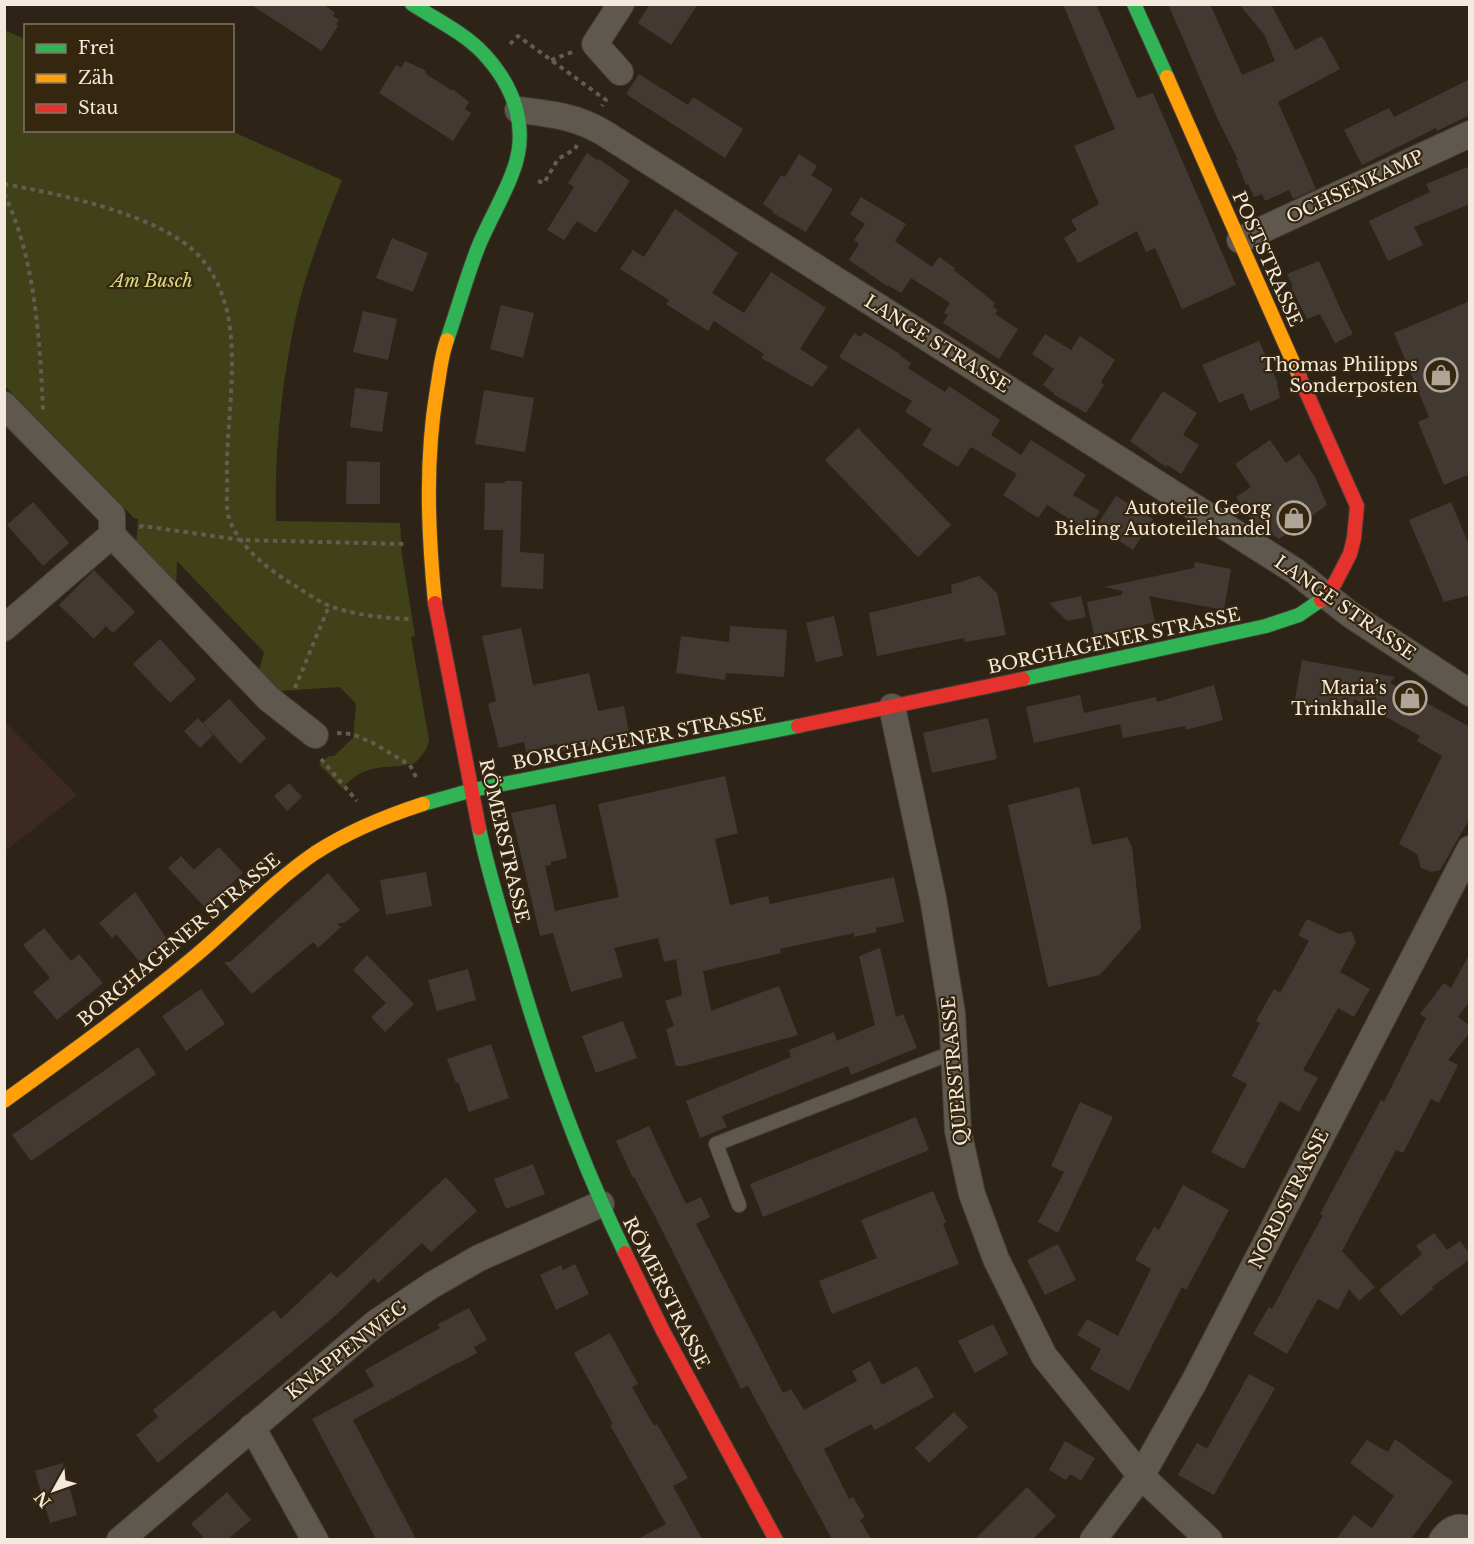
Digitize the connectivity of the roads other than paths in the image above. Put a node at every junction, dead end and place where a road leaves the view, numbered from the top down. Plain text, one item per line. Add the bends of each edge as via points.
1 (412, 4) edge
2 (621, 4) edge
3 (1134, 4) edge
4 (620, 72) dead end
5 (518, 110) junction
6 (1470, 134) edge
7 (1240, 240) junction
8 (4, 405) edge
9 (112, 535) junction
10 (1326, 595) junction
11 (4, 628) edge
12 (1470, 693) edge
13 (892, 707) junction
14 (315, 735) road end
15 (473, 790) junction
16 (1470, 849) edge
17 (954, 1052) junction
18 (4, 1101) edge
19 (601, 1204) junction
20 (739, 1206) dead end
21 (252, 1427) junction
22 (1141, 1476) junction
23 (1470, 1531) edge
24 (120, 1539) edge
25 (315, 1539) edge
26 (776, 1539) edge
27 (1092, 1539) edge
28 (1209, 1539) edge
29 (1442, 1539) edge

1 - 5 street via 483,53 505,83
2 - 4 street via 595,44
3 - 7 street, POSTSTRASSE
5 - 10 street, LANGE STRASSE via 566,116 590,125 1295,571
5 - 15 street, RÖMERSTRASSE via 520,142 513,173 479,245 443,351 430,458 429,545 438,619
6 - 7 street, OCHSENKAMP
7 - 10 street, POSTSTRASSE via 1357,506 1357,533 1346,565
8 - 9 street via 112,515
9 - 11 street
9 - 14 street via 269,699
10 - 12 street, LANGE STRASSE
10 - 13 street, BORGHAGENER STRASSE via 1301,614 1273,624
13 - 15 street, BORGHAGENER STRASSE
13 - 17 street, QUERSTRASSE via 933,898 952,1013
15 - 18 street, BORGHAGENER STRASSE via 369,823 340,837 295,867 131,1007
15 - 19 street, RÖMERSTRASSE via 486,861 536,1033
16 - 22 street, NORDSTRASSE via 1239,1296
17 - 20 lane via 716,1144
17 - 22 street, QUERSTRASSE via 958,1131 972,1194 996,1259 1044,1356
19 - 21 street, KNAPPENWEG via 479,1258 432,1285 377,1322
19 - 26 street, RÖMERSTRASSE via 663,1331
21 - 24 street, KNAPPENWEG
21 - 25 street
22 - 27 street, NORDSTRASSE
22 - 28 street, QUERSTRASSE
23 - 29 street via 1455,1528

